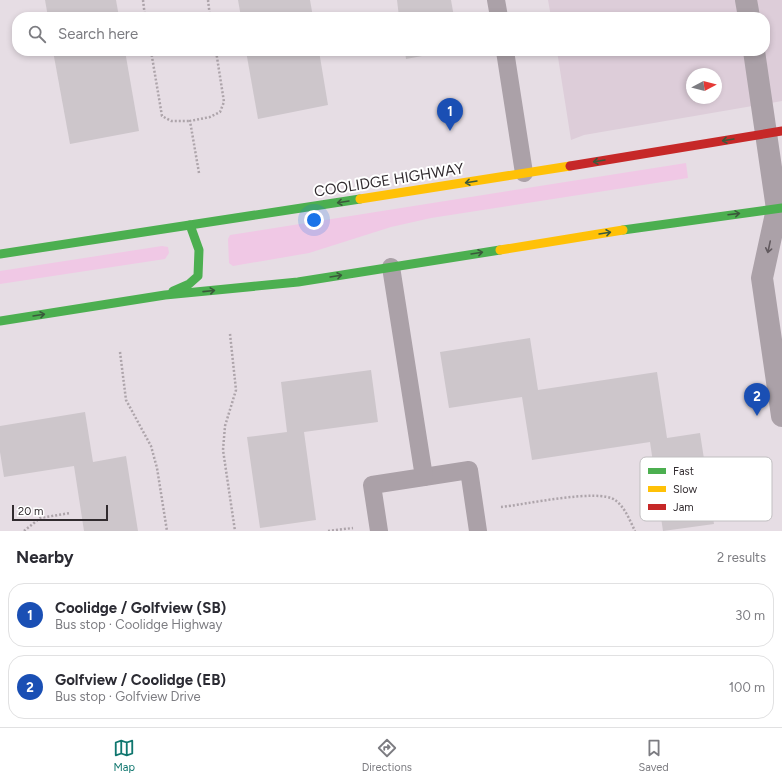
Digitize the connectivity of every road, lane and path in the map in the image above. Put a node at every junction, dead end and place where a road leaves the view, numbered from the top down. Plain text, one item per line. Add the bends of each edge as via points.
1 (143, 0) edge
2 (208, 0) edge
3 (496, 0) edge
4 (746, 0) edge
5 (145, 12) edge
6 (209, 12) edge
7 (498, 12) edge
8 (748, 12) edge
9 (152, 56) edge
10 (217, 56) edge
11 (505, 56) edge
12 (755, 56) edge
13 (190, 121) junction
14 (774, 132) edge
15 (199, 173) dead end
16 (524, 173) junction
17 (780, 211) edge
18 (190, 225) junction
19 (0, 254) edge
20 (391, 267) junction
21 (165, 295) junction
22 (0, 321) edge
23 (230, 334) dead end
24 (120, 352) dead end
25 (782, 416) edge
26 (424, 477) junction
27 (521, 505) dead end
28 (70, 513) dead end
29 (333, 530) edge
30 (24, 531) edge
31 (167, 531) edge
32 (235, 531) edge
33 (328, 531) edge
34 (379, 531) edge
35 (478, 531) edge
36 (635, 531) edge

1 - 5 path
2 - 6 path
3 - 7 lane
4 - 8 street
9 - 13 path via 162,116 171,121
10 - 13 path via 224,102 220,112 210,118
11 - 16 lane
12 - 14 street
13 - 15 path
14 -> 16 main road, COOLIDGE HIGHWAY
14 - 17 street
16 -> 18 main road, COOLIDGE HIGHWAY
20 -> 17 main road via 702,218
17 -> 25 street via 762,278
18 - 19 main road, COOLIDGE HIGHWAY
18 - 21 main road via 198,241 201,257 198,276 189,284
21 -> 20 main road via 298,282
20 - 26 lane
22 -> 21 main road
23 - 32 path via 236,390 225,426 223,450
24 - 31 path via 126,400 151,446
26 - 34 lane via 372,485
26 - 35 lane via 469,470
27 - 36 path via 582,495 599,495 615,500 626,513
28 - 30 path via 40,518
29 - 33 path

